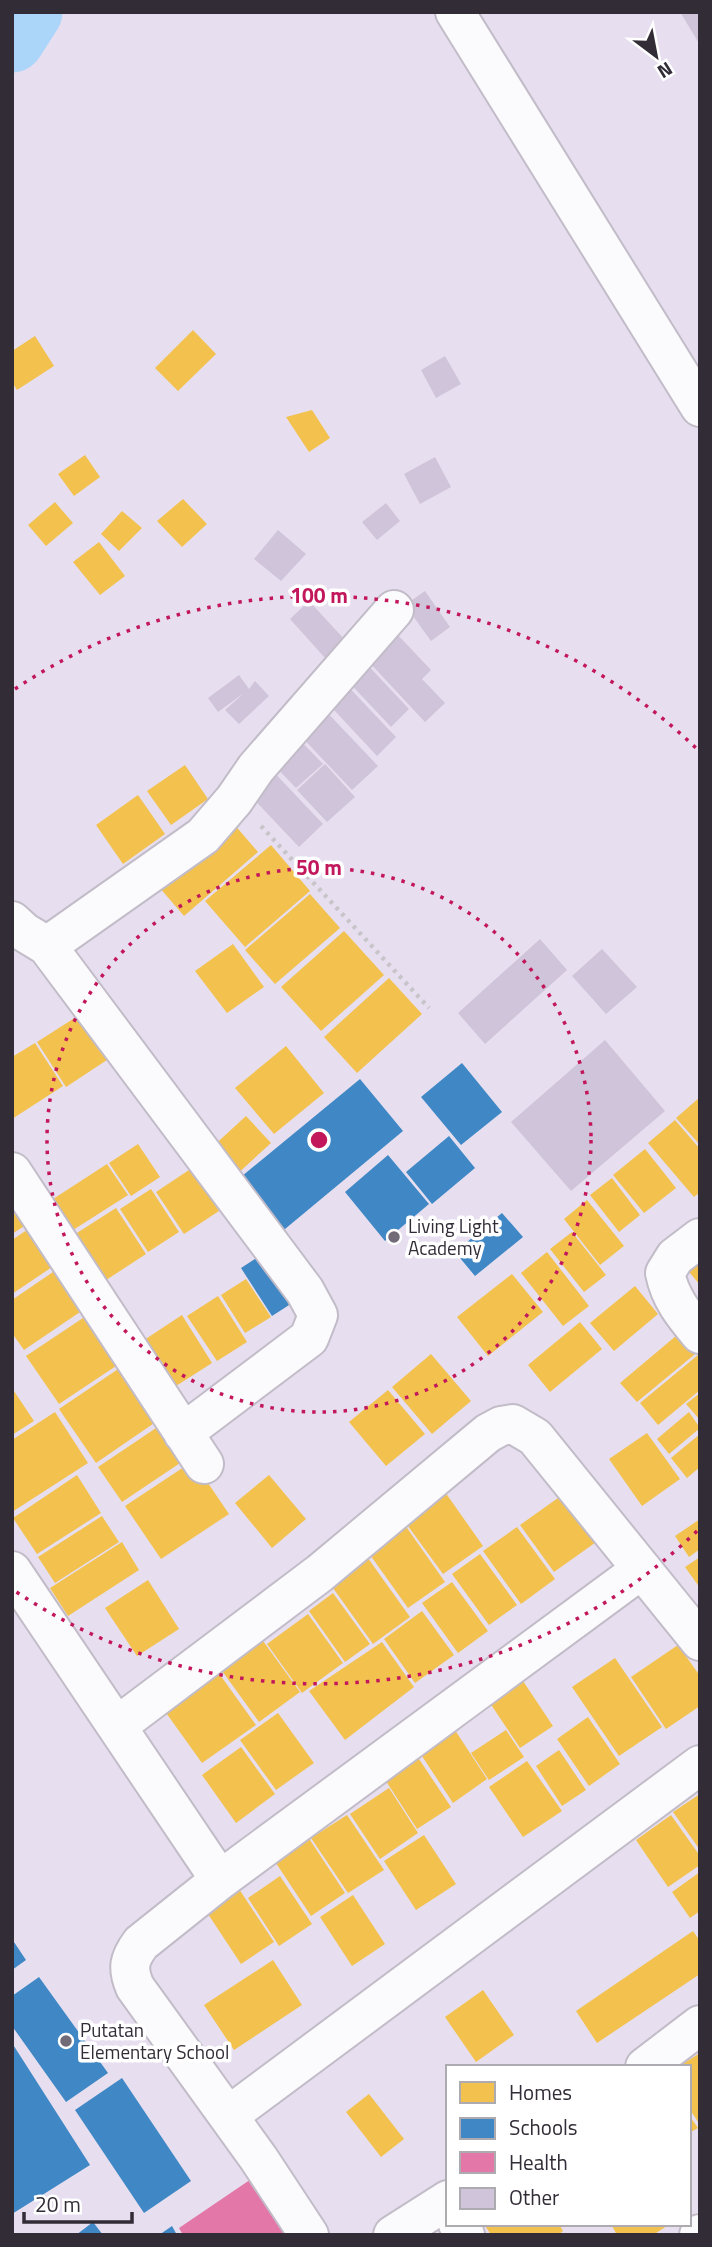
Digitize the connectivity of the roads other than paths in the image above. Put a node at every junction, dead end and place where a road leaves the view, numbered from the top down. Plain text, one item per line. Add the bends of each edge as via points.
1 (455, 12) edge
2 (700, 408) edge
3 (394, 610) dead end
4 (12, 921) edge
5 (47, 946) junction
6 (12, 1172) edge
7 (700, 1238) edge
8 (700, 1334) edge
9 (642, 1569) junction
10 (12, 1571) edge
11 (700, 1641) edge
12 (117, 1726) junction
13 (700, 1765) edge
14 (220, 1880) junction
15 (700, 2025) edge
16 (648, 2065) edge
17 (228, 2116) junction
18 (446, 2211) edge
19 (309, 2235) edge
20 (393, 2235) edge

1 - 2 street
3 - 5 street via 203,836
4 - 5 street
5 - 6 street via 304,1291 318,1315 309,1338 193,1449
7 - 8 street via 676,1257 665,1273 677,1305
9 - 11 street
9 - 12 street via 535,1437 513,1424 501,1426 320,1573
9 - 14 street
10 - 12 street
12 - 14 street
13 - 17 street
14 - 17 street via 141,1943 128,1966 135,1987
15 - 16 street
17 - 19 street
18 - 20 street

